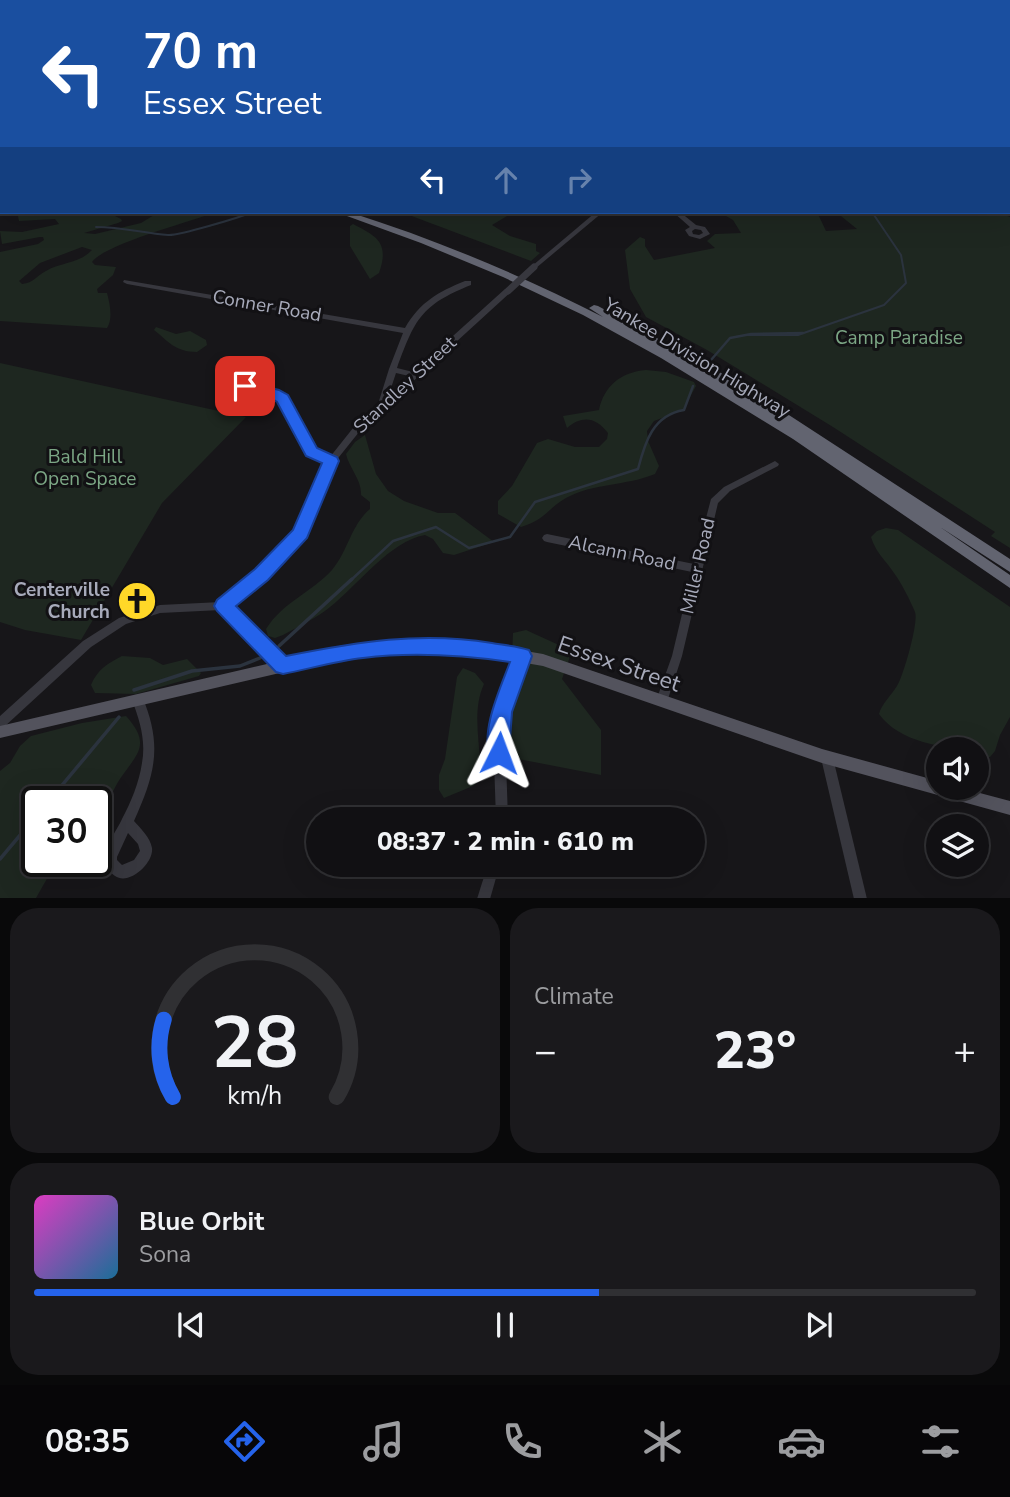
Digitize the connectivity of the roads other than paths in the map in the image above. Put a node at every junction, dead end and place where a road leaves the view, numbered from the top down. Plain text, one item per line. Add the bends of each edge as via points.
1 (347, 214) edge
2 (369, 214) edge
3 (598, 214) edge
4 (678, 214) edge
5 (694, 227) dead end
6 (127, 282) dead end
7 (468, 283) dead end
8 (407, 331) junction
9 (393, 369) junction
10 (413, 376) junction
11 (221, 393) dead end
12 (383, 402) junction
13 (331, 461) junction
14 (775, 464) dead end
15 (547, 538) dead end
16 (1010, 566) edge
17 (698, 569) junction
18 (1010, 582) edge
19 (223, 606) junction
20 (522, 656) junction
21 (283, 666) junction
22 (138, 700) junction
23 (662, 701) junction
24 (0, 723) edge
25 (0, 732) edge
26 (827, 758) junction
27 (502, 807) edge
28 (1010, 808) edge
29 (127, 823) dead end
30 (490, 877) edge
31 (483, 898) edge
32 (861, 898) edge

1 - 18 highway, Yankee Division Highway via 536,288 665,355
2 - 16 highway, Yankee Division Highway via 475,253 647,335 739,388
3 - 10 street, Standley Street, bridge
4 - 5 street
6 - 8 street, Conner Road
7 - 8 street via 429,301
8 - 9 street
9 - 10 street
9 - 12 street
10 - 12 street, Standley Street
11 - 13 street via 245,386 278,396 312,452
12 - 13 street, Standley Street
13 - 19 street, Standley Street via 300,534 269,568
14 - 17 street, Miller Road via 714,500
15 - 17 street, Alcann Road
17 - 23 street, Miller Road
19 - 21 street
19 - 24 street via 160,609 122,621 87,644
20 - 21 main road, Essex Street via 408,645 360,649
20 - 23 main road, Essex Street
20 - 27 street via 507,693 499,732
21 - 22 main road, Essex Street
22 - 25 main road, Essex Street
22 - 29 street via 151,752
23 - 26 main road, Essex Street
26 - 28 main road, Essex Street
26 - 32 street
30 - 31 street

